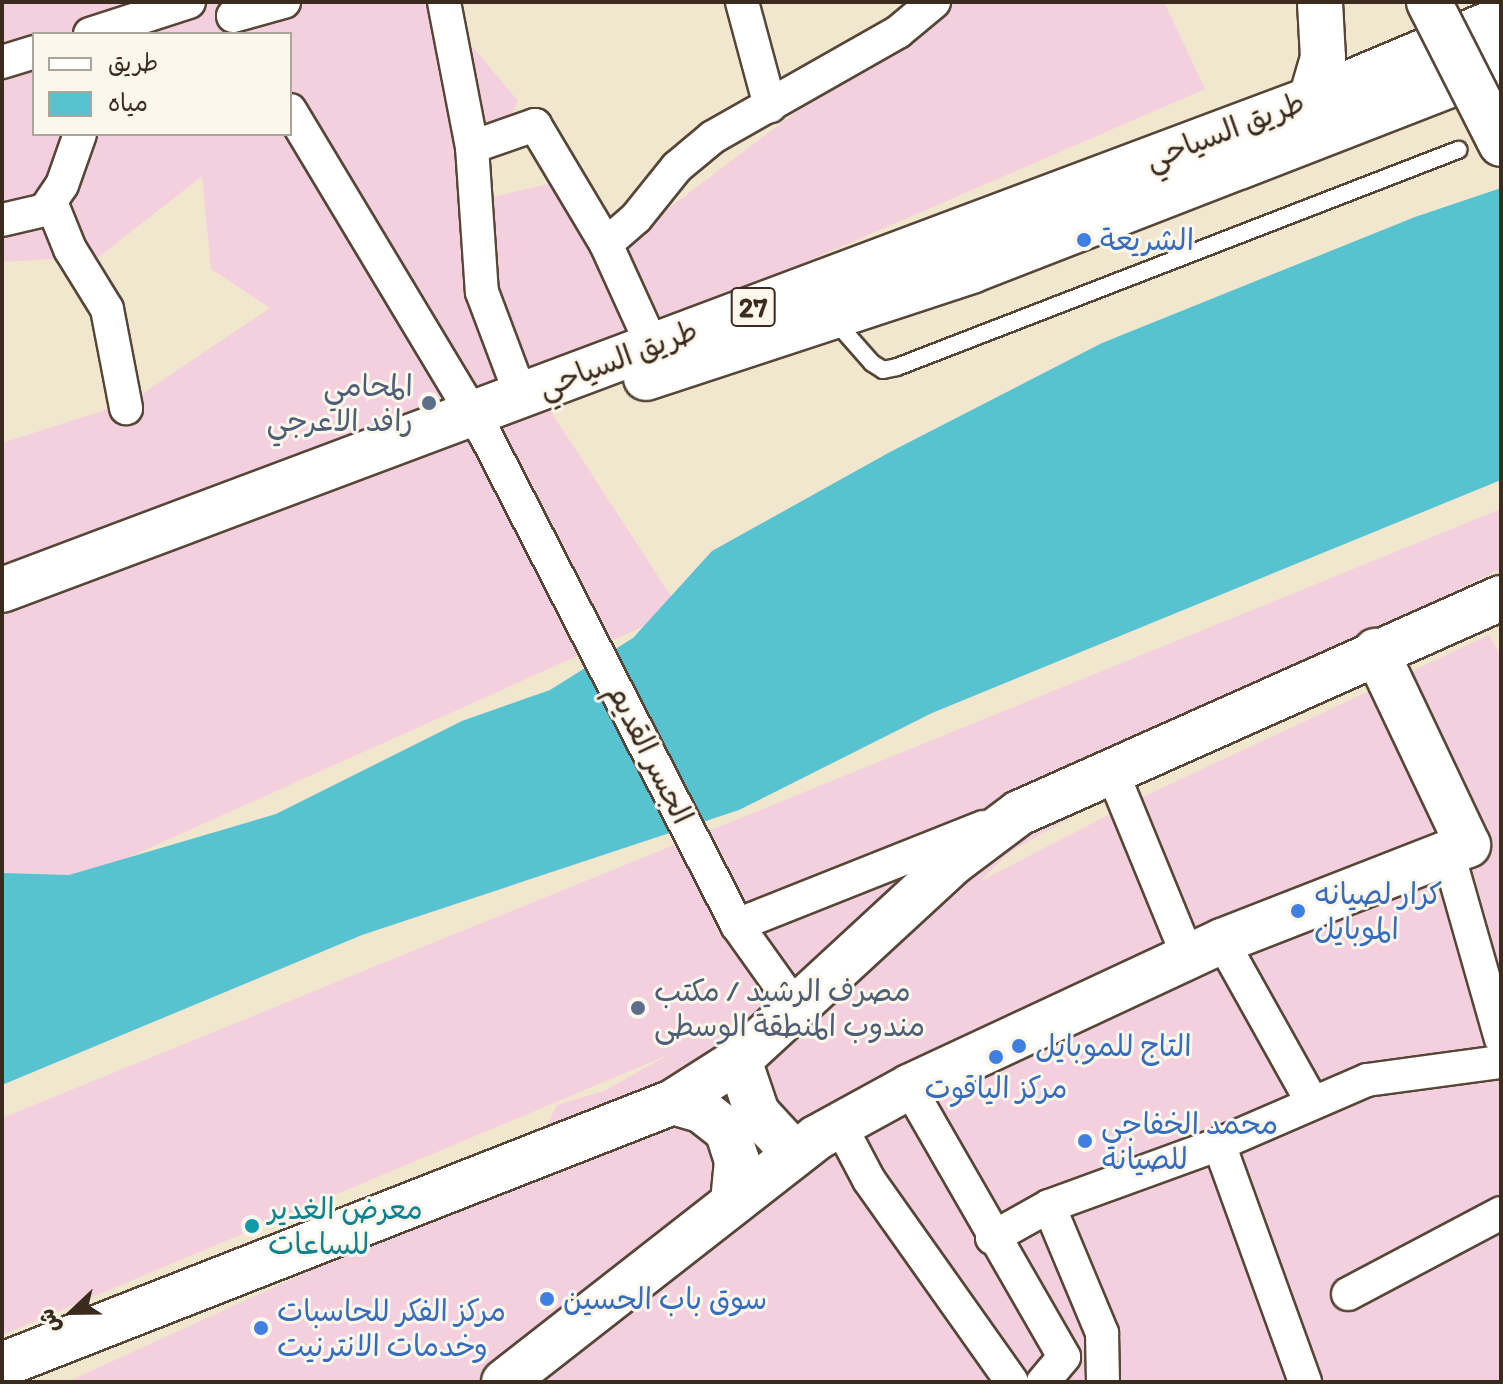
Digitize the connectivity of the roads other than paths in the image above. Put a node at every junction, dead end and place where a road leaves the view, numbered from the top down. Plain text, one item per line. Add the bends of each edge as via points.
1 (189, 2) edge
2 (284, 2) edge
3 (444, 2) edge
4 (742, 2) edge
5 (934, 2) edge
6 (1320, 2) edge
7 (1429, 2) edge
8 (234, 17) edge
9 (1501, 19) edge
10 (99, 32) edge
11 (32, 53) edge
12 (2, 62) edge
13 (1501, 65) edge
14 (1311, 99) junction
15 (770, 106) junction
16 (292, 113) edge
17 (79, 136) edge
18 (1501, 144) edge
19 (472, 147) junction
20 (1458, 150) dead end
21 (51, 202) junction
22 (2, 220) edge
23 (990, 241) junction
24 (606, 244) junction
25 (928, 264) junction
26 (831, 317) junction
27 (652, 345) junction
28 (521, 396) junction
29 (126, 408) dead end
30 (479, 424) junction
31 (2, 590) edge
32 (1501, 598) edge
33 (2, 614) edge
34 (1376, 651) junction
35 (1111, 769) junction
36 (1019, 813) junction
37 (1448, 853) junction
38 (737, 925) junction
39 (1205, 949) junction
40 (797, 1009) junction
41 (1501, 1039) edge
42 (739, 1060) junction
43 (1501, 1062) edge
44 (909, 1087) junction
45 (673, 1102) junction
46 (1312, 1102) junction
47 (841, 1127) junction
48 (1219, 1144) junction
49 (795, 1154) junction
50 (733, 1202) junction
51 (1049, 1206) junction
52 (1501, 1213) edge
53 (992, 1238) junction
54 (1348, 1294) dead end
55 (2, 1365) edge
56 (1297, 1379) edge
57 (504, 1382) edge
58 (1012, 1382) edge
59 (1043, 1382) edge
60 (1103, 1382) edge

1 - 10 street
2 - 8 street
3 - 19 street
4 - 15 street
5 - 15 street via 898,32
6 - 14 main road via 1323,58
7 - 18 main road, bridge
9 - 14 main road, طريق السياحي / 27
11 - 12 street
13 - 23 main road, طريق السياحي / 27
14 - 23 main road, طريق السياحي / 27
15 - 24 street via 713,137 677,167 636,218
16 - 30 street, الجسر القديم
17 - 21 street
19 - 24 street via 535,125
19 - 28 street via 482,292
20 - 26 lane via 897,367 883,370 872,363
21 - 22 street via 45,210
21 - 29 street via 70,249 107,309
23 - 25 main road, طريق السياحي / 27
24 - 27 street
25 - 26 main road, طريق السياحي / 27
25 - 27 main road, طريق السياحي / 27
26 - 30 main road, طريق السياحي / 27
27 - 28 main road, طريق السياحي / 27
28 - 30 main road, طريق السياحي / 27
30 - 31 main road, طريق السياحي / 27
30 - 33 main road, طريق السياحي / 27
30 - 38 street, الجسر القديم
32 - 34 main road
34 - 35 main road
34 - 37 main road via 1468,845
35 - 36 main road
35 - 39 street
36 - 38 street
36 - 40 main road via 955,861
37 - 39 main road
37 - 41 street
38 - 40 street, الجسر القديم
39 - 44 main road
39 - 46 street
40 - 42 main road
42 - 45 main road
42 - 49 main road via 757,1113
43 - 46 street via 1367,1080
44 - 47 main road
44 - 53 street
45 - 50 main road via 701,1110 727,1130 737,1161
45 - 55 main road
46 - 48 street
47 - 49 main road
47 - 58 street via 869,1180
48 - 51 street
48 - 56 street
49 - 50 main road
50 - 57 main road
51 - 53 street
51 - 60 street via 1102,1333
52 - 54 street
53 - 59 street via 1064,1357

